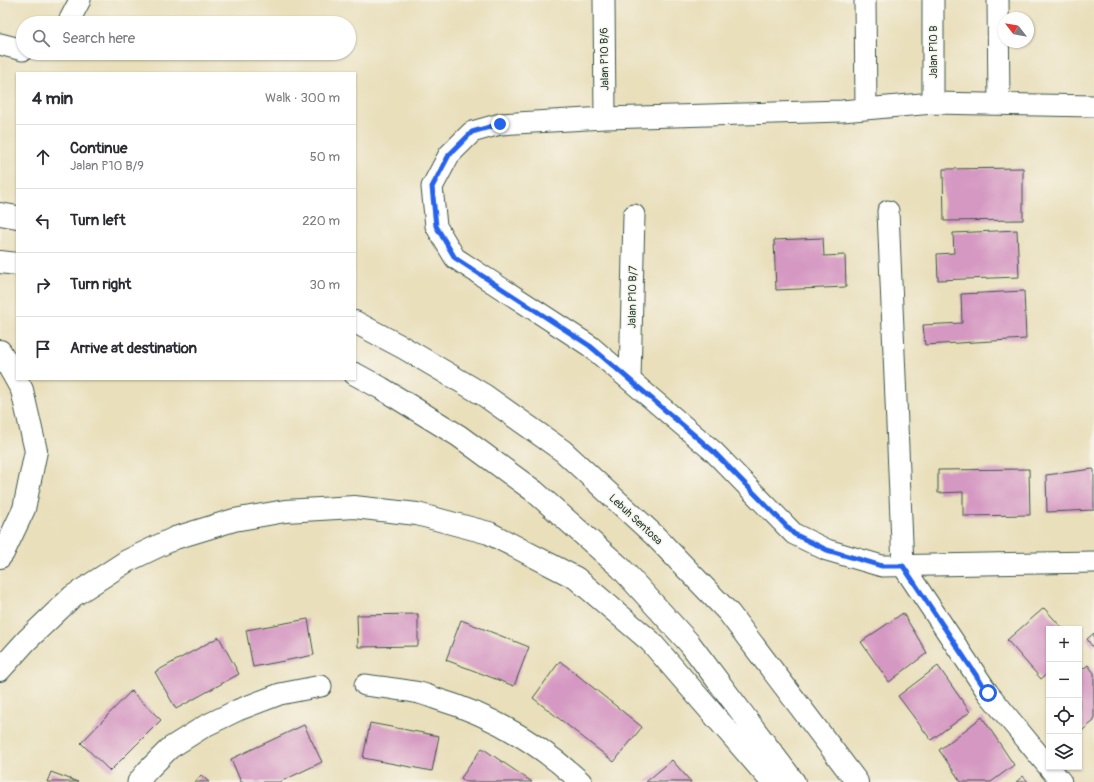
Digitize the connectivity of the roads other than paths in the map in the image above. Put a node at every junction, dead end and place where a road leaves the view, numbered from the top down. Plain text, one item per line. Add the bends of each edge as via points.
1 (80, 0) edge
2 (604, 0) edge
3 (866, 0) edge
4 (933, 0) edge
5 (998, 0) edge
6 (72, 16) edge
7 (0, 44) edge
8 (16, 48) edge
9 (933, 103) junction
10 (999, 104) junction
11 (1094, 106) edge
12 (866, 109) junction
13 (605, 118) junction
14 (888, 212) dead end
15 (0, 214) edge
16 (634, 215) dead end
17 (16, 217) edge
18 (0, 262) edge
19 (16, 264) edge
20 (356, 323) edge
21 (0, 352) edge
22 (356, 375) edge
23 (16, 380) edge
24 (16, 380) edge
25 (630, 380) junction
26 (0, 557) edge
27 (1094, 562) edge
28 (903, 566) junction
29 (0, 670) edge
30 (365, 685) dead end
31 (321, 686) dead end
32 (138, 782) edge
33 (581, 782) edge
34 (772, 782) edge
35 (794, 782) edge
36 (857, 782) edge
37 (1061, 782) edge

1 - 6 street
2 - 13 street, Jalan P10 B/6
3 - 12 street
4 - 9 street, Jalan P10 B
5 - 10 street
7 - 8 street
9 - 10 street
9 - 12 street
10 - 11 street
12 - 13 street
13 - 25 street via 500,124 472,132 449,155 432,187 436,226 455,258 590,346
14 - 28 street
15 - 17 main road
16 - 25 street, Jalan P10 B/7
18 - 19 main road
20 - 36 main road, Lebuh Sentosa via 484,395 563,451 654,535 729,613
21 - 24 main road
22 - 35 main road via 460,436 534,490 621,568 690,644
23 - 26 main road via 22,390 36,451 24,509
25 - 28 street via 714,452 794,534 827,550 882,566
27 - 28 street
28 - 37 street via 988,693
29 - 34 main road via 73,596 127,561 175,538 234,520 285,511 354,507 417,514 489,533 576,578 650,641
30 - 33 street via 414,692 457,705 494,721 531,742
31 - 32 street via 280,694 205,726 170,748

